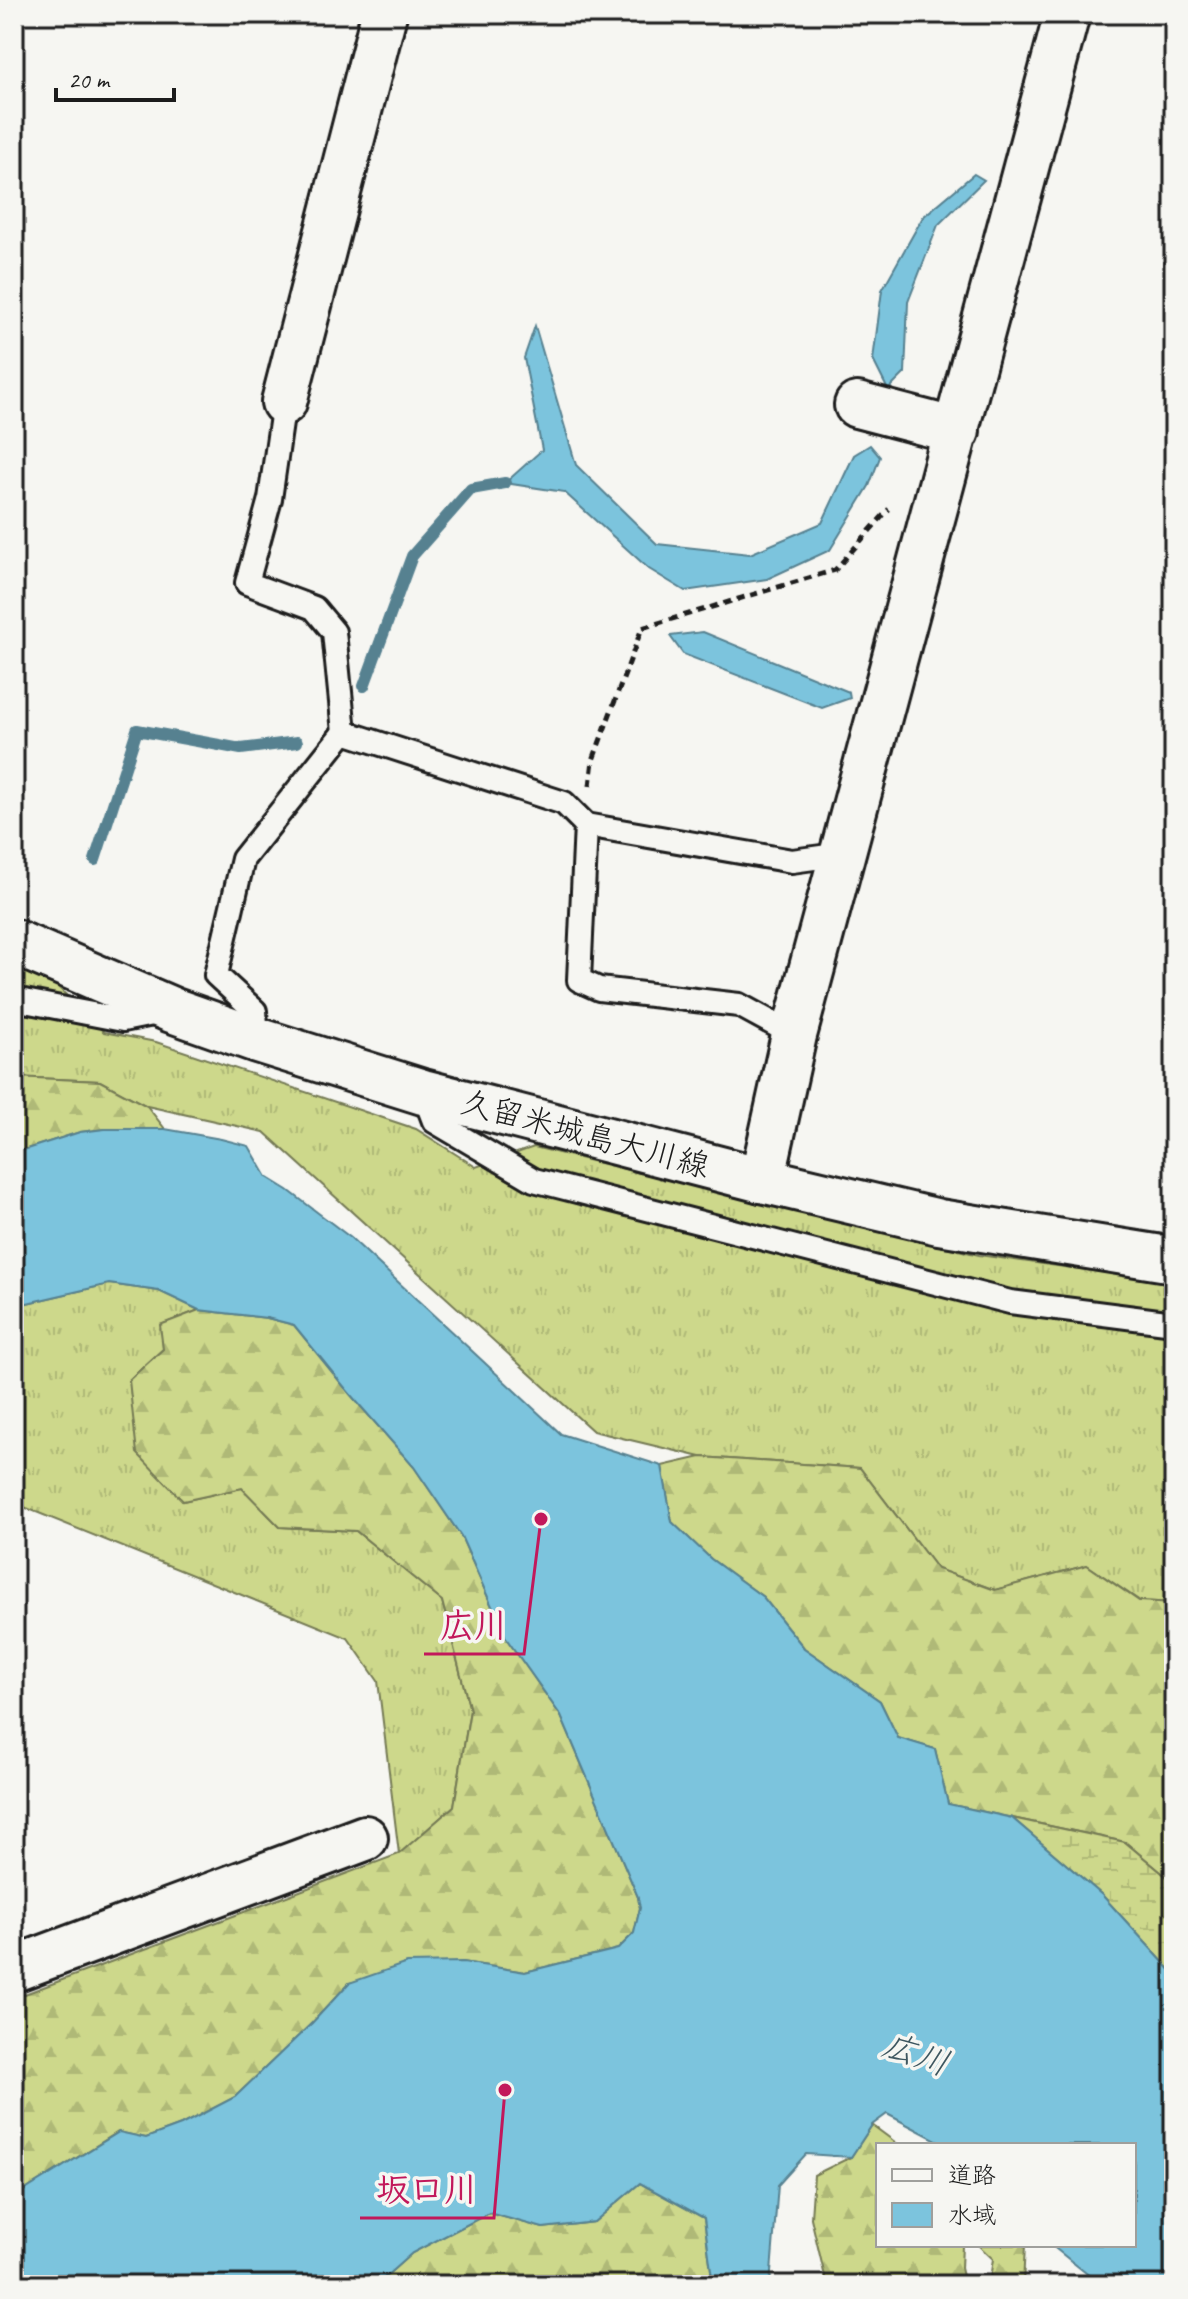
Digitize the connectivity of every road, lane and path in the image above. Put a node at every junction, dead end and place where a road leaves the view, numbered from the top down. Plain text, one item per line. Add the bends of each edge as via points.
1 (384, 14) edge
2 (1067, 14) edge
3 (284, 402) joint
4 (857, 405) dead end
5 (957, 431) junction
6 (891, 499) dead end
7 (344, 732) junction
8 (586, 825) junction
9 (843, 854) junction
10 (14, 942) edge
11 (14, 999) edge
12 (172, 1010) junction
13 (794, 1035) junction
14 (257, 1040) junction
15 (423, 1092) junction
16 (762, 1180) junction
17 (1174, 1260) edge
18 (1174, 1323) edge
19 (365, 1838) dead end
20 (14, 1969) edge

1 - 3 street
2 - 5 street
3 - 7 lane via 270,499 247,583 314,608 334,632
4 - 5 street
5 - 9 street
6 - 8 path via 888,513 835,570 642,628 593,760
7 - 8 lane via 564,803
7 - 14 lane via 243,859 216,975 255,1011
8 - 9 lane via 792,861
8 - 13 lane via 579,980 599,989 739,1005
9 - 13 street
10 - 12 street, 久留米城島大川線
11 - 12 lane via 123,1020
12 - 14 street, 久留米城島大川線
13 - 16 street
14 - 15 street, 久留米城島大川線
15 - 16 street, 久留米城島大川線
15 - 18 lane via 434,1121 534,1180 1010,1302
16 - 17 street, 久留米城島大川線 via 939,1222
19 - 20 street

